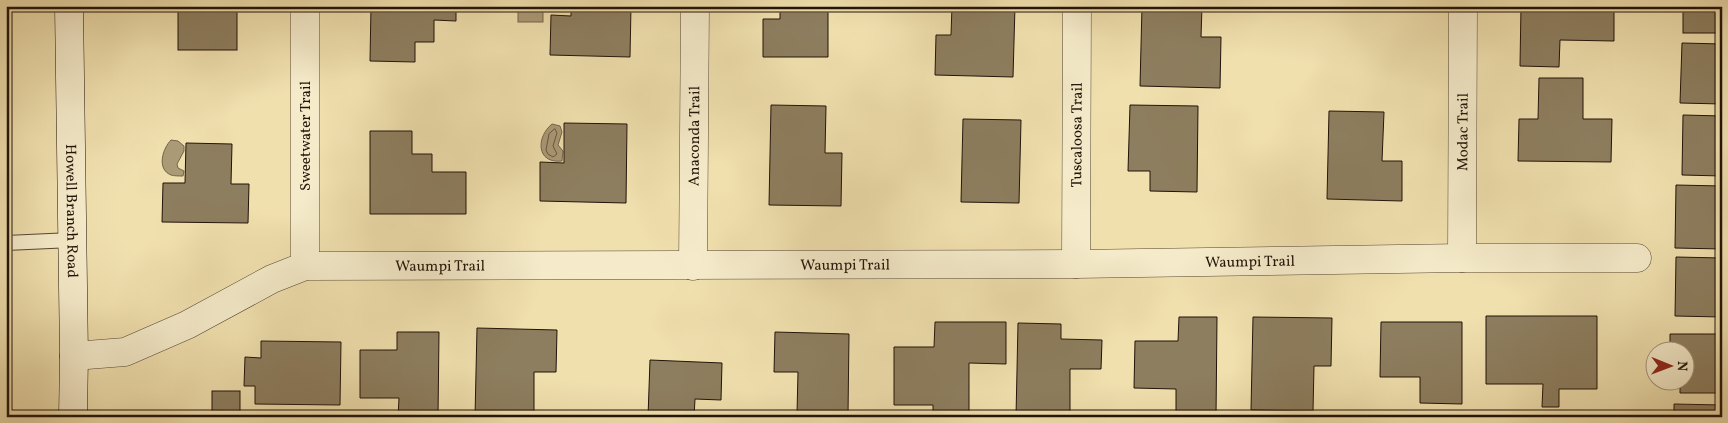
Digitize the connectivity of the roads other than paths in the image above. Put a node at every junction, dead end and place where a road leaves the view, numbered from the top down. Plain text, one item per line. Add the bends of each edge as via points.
1 (69, 6) edge
2 (304, 6) edge
3 (695, 6) edge
4 (1077, 6) edge
5 (1463, 6) edge
6 (72, 240) junction
7 (6, 243) edge
8 (1462, 258) junction
9 (1637, 258) dead end
10 (1076, 264) junction
11 (305, 266) junction
12 (694, 266) junction
13 (74, 356) junction
14 (73, 417) edge

1 - 6 street, Howell Branch Road
2 - 11 street, Sweetwater Trail
3 - 12 street, Anaconda Trail
4 - 10 street, Tuscaloosa Trail
5 - 8 street, Modac Trail
6 - 7 lane
6 - 13 street, Howell Branch Road
8 - 9 street, Waumpi Trail
8 - 10 street, Waumpi Trail
10 - 12 street, Waumpi Trail
11 - 12 street, Waumpi Trail
11 - 13 street, Waumpi Trail via 272,279 187,325 124,352
13 - 14 street, Howell Branch Road

